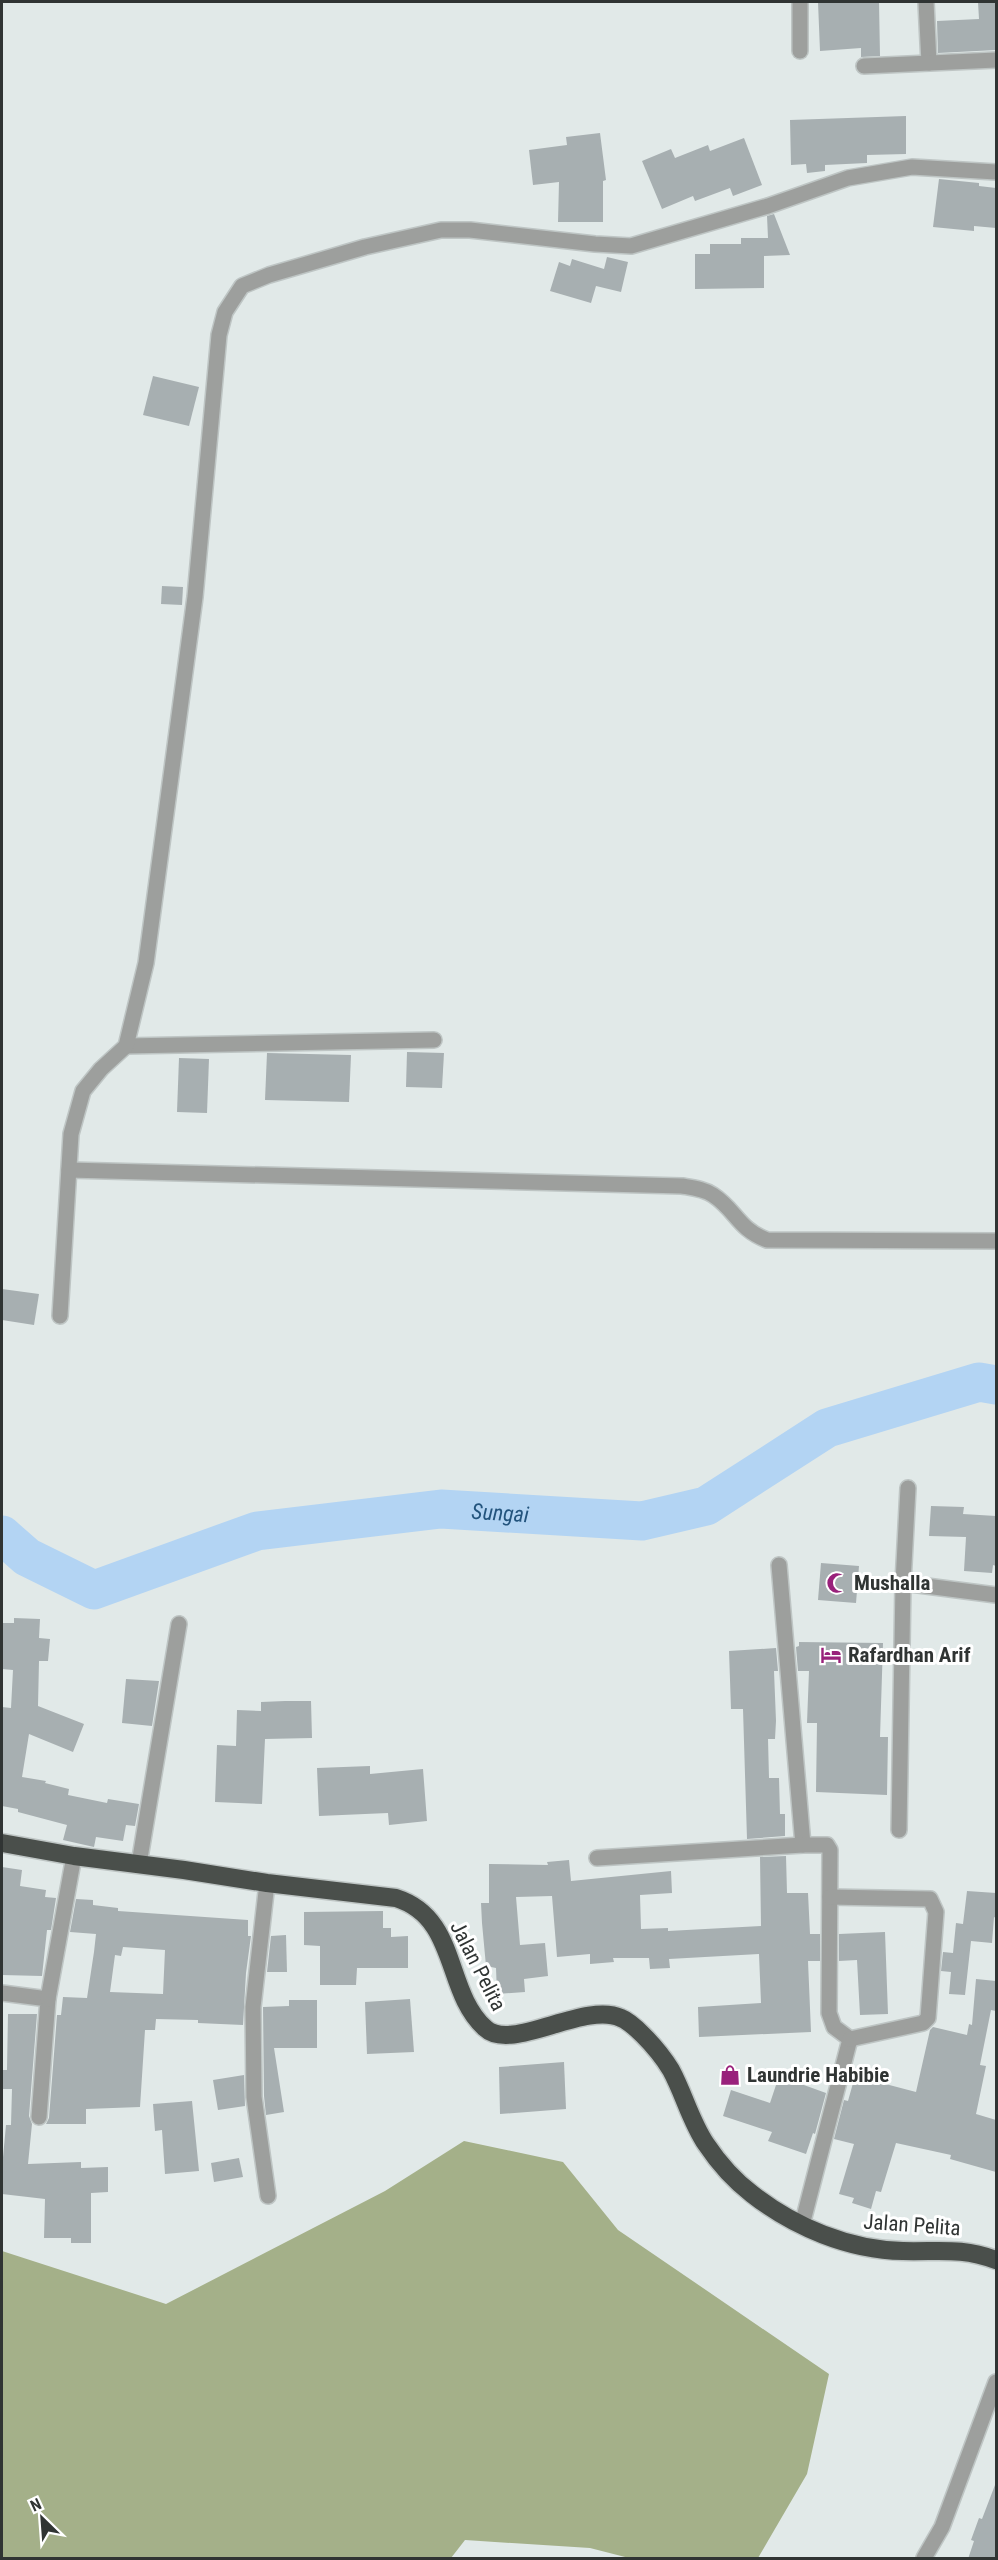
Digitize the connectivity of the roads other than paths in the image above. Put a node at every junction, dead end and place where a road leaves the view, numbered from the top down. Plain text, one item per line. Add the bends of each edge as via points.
1 (800, 2) edge
2 (926, 2) edge
3 (800, 51) dead end
4 (996, 60) edge
5 (929, 63) junction
6 (864, 66) dead end
7 (996, 172) edge
8 (434, 1040) dead end
9 (126, 1046) junction
10 (69, 1170) junction
11 (996, 1241) edge
12 (60, 1316) dead end
13 (908, 1488) dead end
14 (779, 1565) dead end
15 (903, 1582) junction
16 (996, 1595) edge
17 (178, 1624) dead end
18 (899, 1830) dead end
19 (2, 1843) edge
20 (803, 1845) junction
21 (74, 1857) junction
22 (597, 1858) dead end
23 (139, 1864) junction
24 (267, 1884) junction
25 (830, 1897) junction
26 (2, 1993) edge
27 (48, 1999) junction
28 (850, 2039) junction
29 (39, 2117) dead end
30 (268, 2196) dead end
31 (802, 2225) junction
32 (996, 2260) edge
33 (996, 2382) edge
34 (924, 2559) edge

1 - 3 street
2 - 5 street
4 - 5 street
5 - 6 street
7 - 9 street via 912,167 848,178 631,246 441,230 365,247 242,286 225,312 219,335 195,597 146,963
8 - 9 street
9 - 10 street via 83,1091 71,1134
10 - 11 street via 682,1185 702,1189 715,1197 752,1234 767,1240
10 - 12 street
13 - 15 street
14 - 20 street
15 - 16 street
15 - 18 street
17 - 23 street
19 - 21 highway, Jalan Pelita
20 - 22 street
20 - 25 street via 826,1845 830,1850
21 - 23 highway, Jalan Pelita
21 - 27 street
23 - 24 highway, Jalan Pelita
24 - 30 street via 253,2007 254,2097
24 - 31 highway, Jalan Pelita via 406,1901 438,1930 464,1998 486,2029 497,2034 526,2032 586,2015 621,2018 653,2046 671,2070 705,2144 731,2175 751,2193
25 - 28 street via 829,2013 834,2027
25 - 28 street via 930,1899 936,1912 928,2018 922,2023
26 - 27 street
27 - 29 street
28 - 31 street
31 - 32 highway, Jalan Pelita via 843,2242 868,2247 975,2252
33 - 34 street via 942,2527

